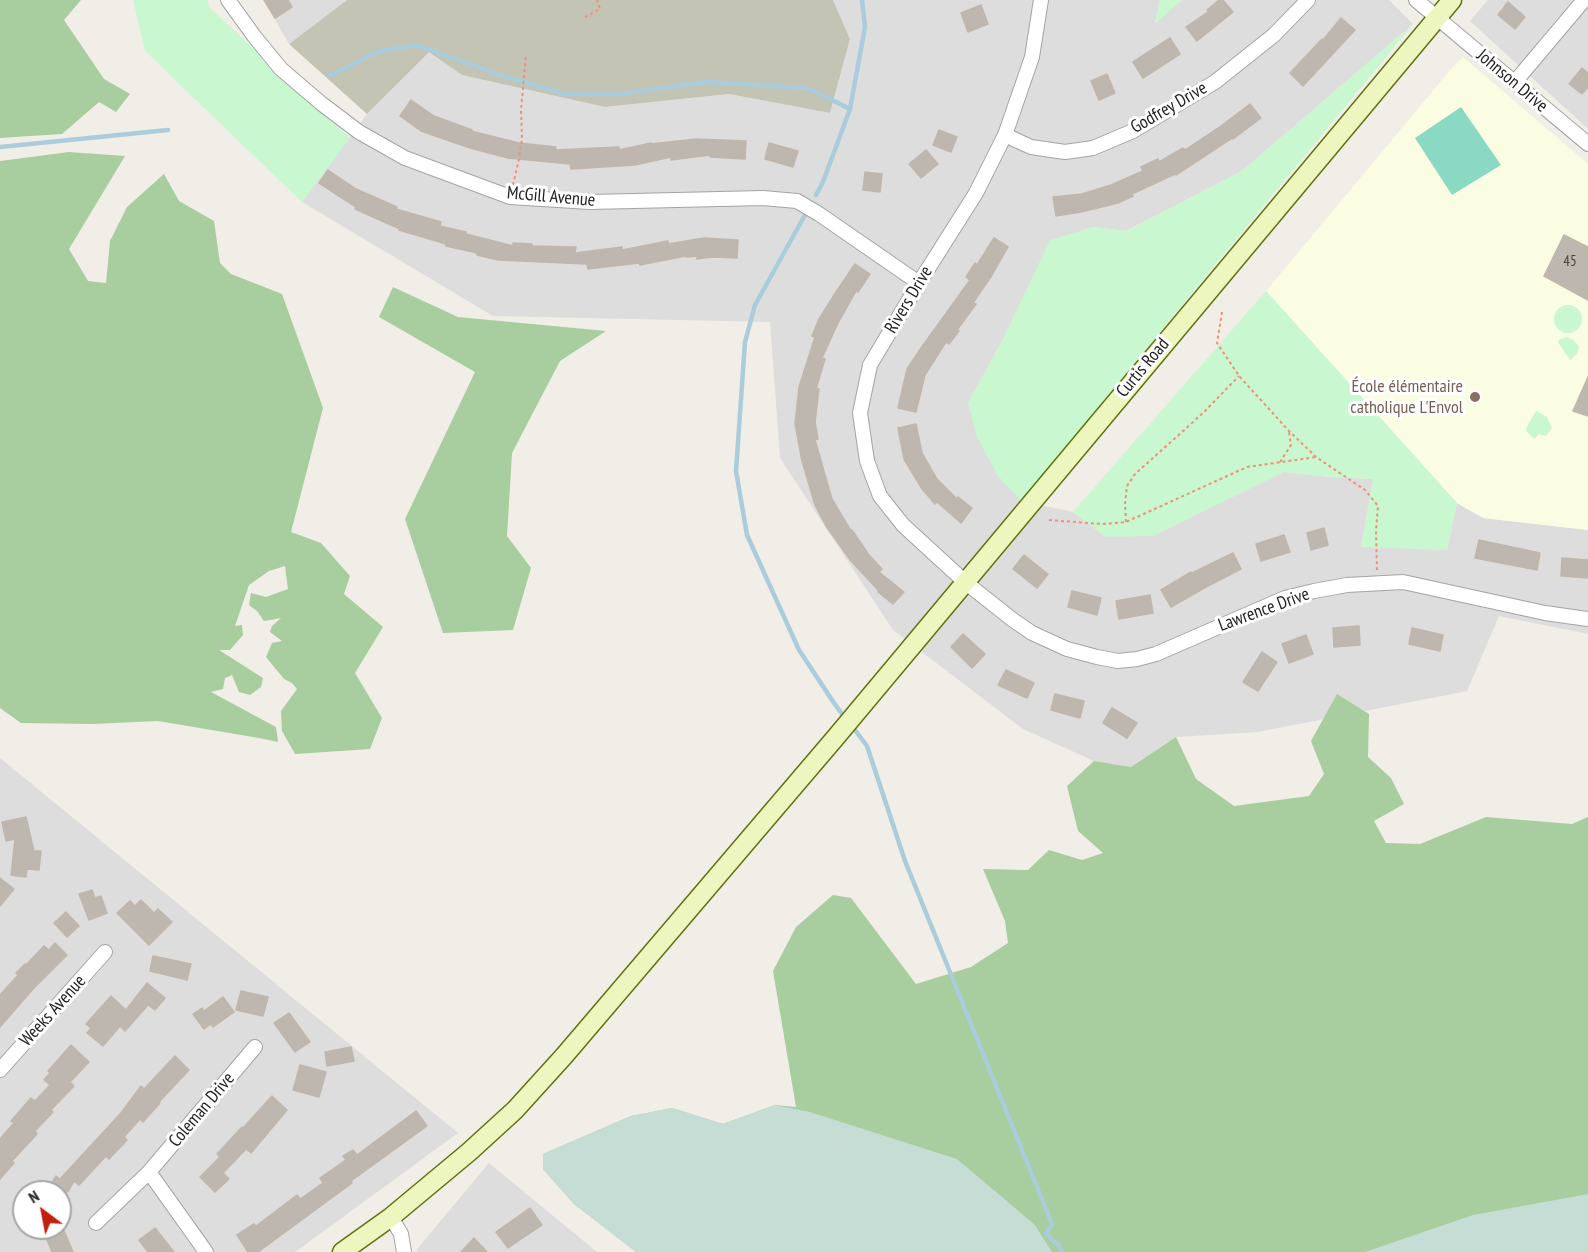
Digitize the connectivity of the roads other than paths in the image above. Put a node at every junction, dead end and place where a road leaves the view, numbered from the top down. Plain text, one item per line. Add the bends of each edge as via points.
1 (228, 0) edge
2 (1041, 0) edge
3 (1308, 0) edge
4 (1416, 0) edge
5 (1452, 0) edge
6 (1584, 0) edge
7 (1437, 18) junction
8 (1514, 83) junction
9 (1005, 135) junction
10 (1588, 144) edge
11 (919, 283) junction
12 (965, 582) junction
13 (1588, 618) edge
14 (105, 952) dead end
15 (255, 1047) dead end
16 (0, 1070) edge
17 (149, 1172) junction
18 (391, 1217) junction
19 (96, 1223) dead end
20 (206, 1252) edge
21 (342, 1252) edge
22 (404, 1252) edge

1 - 11 street, McGill Avenue via 281,69 359,132 405,158 510,196 590,201 797,201
2 - 9 street, Rivers Drive via 1032,57
3 - 9 street, Godfrey Drive via 1274,35 1215,82 1133,131 1093,148 1065,152 1031,147
4 - 7 street, Johnson Drive
5 - 7 main road, Curtis Road
6 - 8 street
7 - 8 street, Johnson Drive
7 - 12 main road, Curtis Road
8 - 10 street, Johnson Drive
9 - 11 street, Rivers Drive via 976,193
11 - 12 street, Rivers Drive via 870,365 860,413 865,452 880,496 903,525
12 - 13 street, Lawrence Drive via 1032,633 1067,649 1118,661 1156,654 1285,598 1347,585 1403,582 1545,613
12 - 18 main road, Curtis Road via 615,997 514,1110
14 - 16 street, Weeks Avenue
15 - 17 street, Coleman Drive
17 - 19 street, Coleman Drive
17 - 20 street
18 - 21 main road, Curtis Road
18 - 22 street

